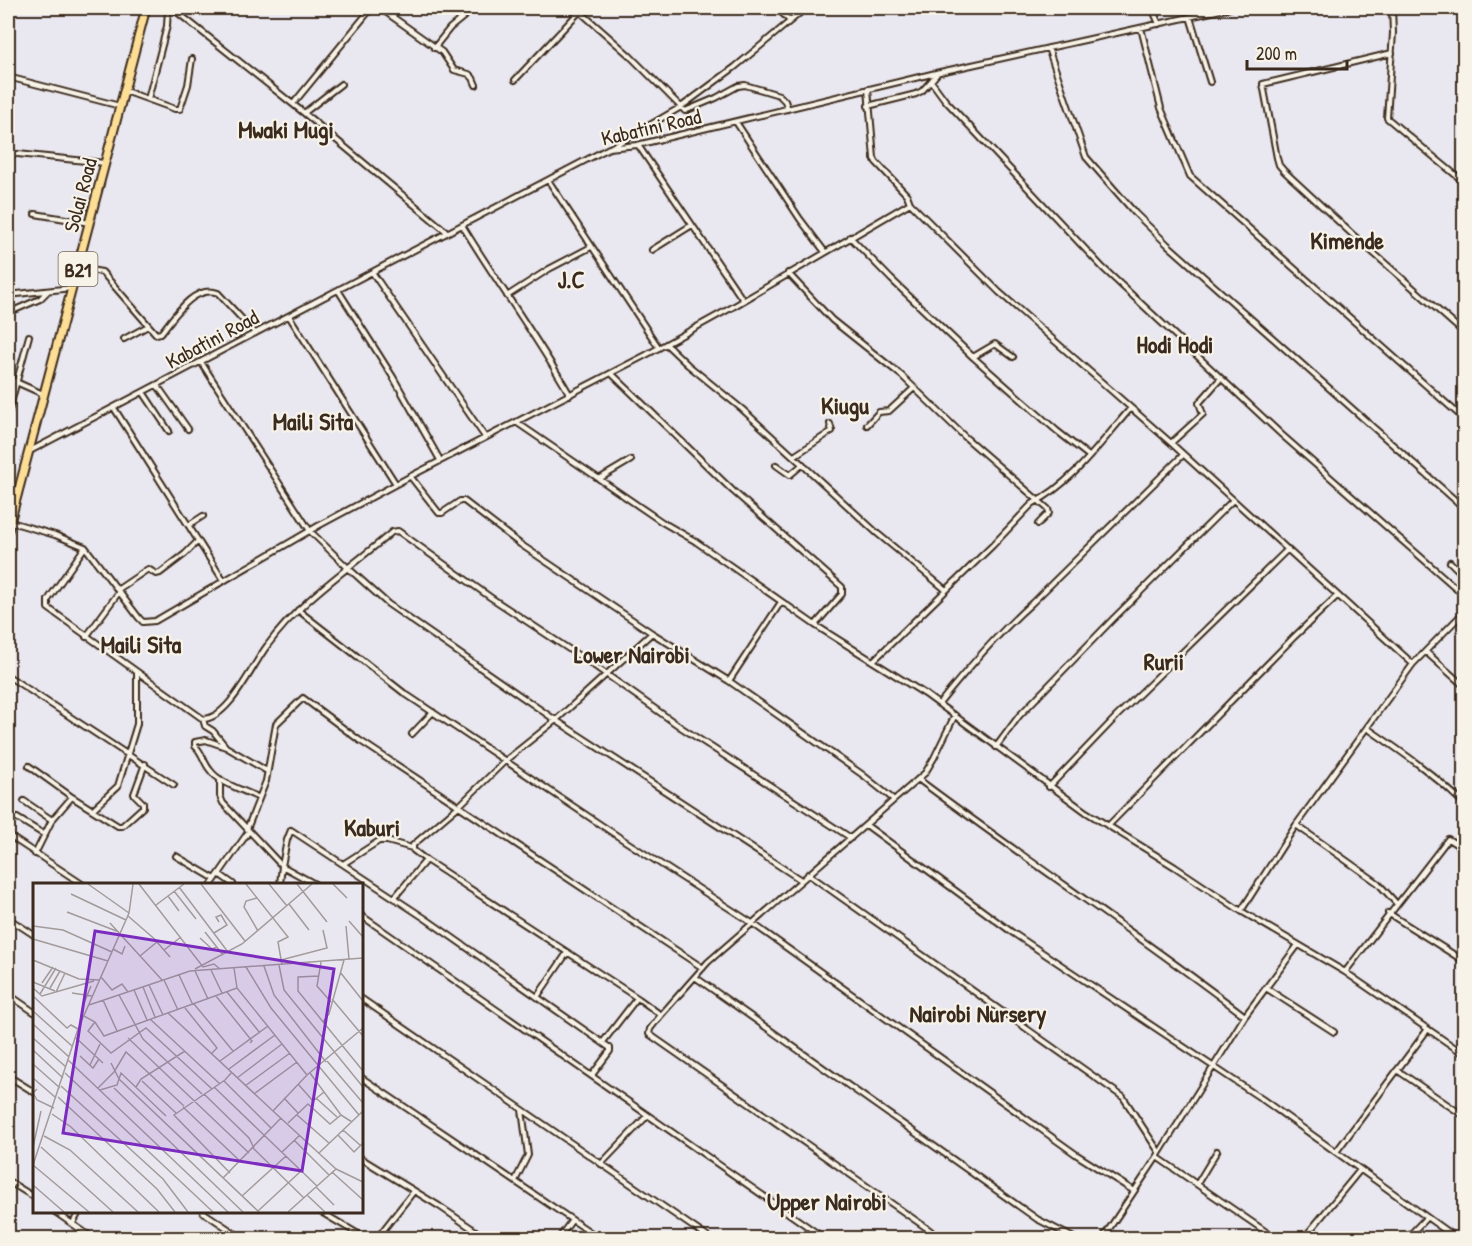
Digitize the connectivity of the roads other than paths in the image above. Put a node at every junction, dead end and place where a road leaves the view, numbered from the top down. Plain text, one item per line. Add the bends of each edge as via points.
1 (146, 8) edge
2 (170, 8) edge
3 (379, 8) edge
4 (468, 8) edge
5 (777, 8) edge
6 (806, 8) edge
7 (1152, 8) edge
8 (1230, 8) edge
9 (1392, 8) edge
10 (578, 9) edge
11 (1190, 16) junction
12 (790, 21) junction
13 (1159, 24) junction
14 (1141, 28) junction
15 (434, 48) junction
16 (1048, 48) junction
17 (1392, 53) junction
18 (192, 59) dead end
19 (940, 72) junction
20 (8, 77) edge
21 (515, 81) dead end
22 (931, 81) junction
23 (1210, 82) dead end
24 (341, 84) dead end
25 (476, 85) dead end
26 (868, 89) junction
27 (125, 90) junction
28 (148, 99) junction
29 (293, 104) junction
30 (120, 106) junction
31 (868, 106) junction
32 (681, 107) junction
33 (788, 109) junction
34 (304, 113) junction
35 (736, 122) junction
36 (638, 145) junction
37 (609, 148) junction
38 (8, 153) edge
39 (106, 164) junction
40 (548, 180) junction
41 (1464, 182) edge
42 (910, 203) junction
43 (35, 214) dead end
44 (90, 223) junction
45 (462, 225) junction
46 (692, 225) junction
47 (447, 232) junction
48 (850, 237) junction
49 (591, 247) junction
50 (652, 250) dead end
51 (825, 252) junction
52 (78, 268) junction
53 (372, 272) junction
54 (789, 273) junction
55 (72, 288) junction
56 (338, 290) junction
57 (49, 291) junction
58 (8, 295) edge
59 (507, 296) junction
60 (743, 300) junction
61 (8, 313) edge
62 (289, 316) junction
63 (1464, 318) edge
64 (148, 326) junction
65 (1459, 328) junction
66 (255, 333) junction
67 (1464, 333) edge
68 (29, 336) dead end
69 (124, 339) dead end
70 (666, 344) junction
71 (659, 348) junction
72 (973, 357) junction
73 (1013, 357) dead end
74 (201, 362) junction
75 (612, 374) junction
76 (1221, 378) junction
77 (8, 381) edge
78 (16, 382) junction
79 (157, 385) junction
80 (914, 388) junction
81 (143, 392) junction
82 (43, 394) junction
83 (570, 395) junction
84 (114, 408) junction
85 (1131, 408) junction
86 (8, 414) edge
87 (1464, 419) edge
88 (516, 422) junction
89 (830, 424) dead end
90 (867, 425) dead end
91 (188, 429) dead end
92 (169, 431) dead end
93 (485, 437) junction
94 (1171, 443) junction
95 (29, 451) junction
96 (1183, 455) junction
97 (794, 456) junction
98 (1089, 456) junction
99 (440, 460) junction
100 (631, 460) dead end
101 (803, 464) junction
102 (776, 465) dead end
103 (410, 476) junction
104 (599, 478) junction
105 (396, 484) junction
106 (1233, 500) junction
107 (1037, 501) junction
108 (1464, 508) edge
109 (203, 516) dead end
110 (10, 522) junction
111 (1038, 524) dead end
112 (189, 525) junction
113 (8, 530) edge
114 (310, 531) junction
115 (198, 542) junction
116 (85, 547) junction
117 (1288, 549) junction
118 (1450, 562) dead end
119 (347, 567) junction
120 (1464, 576) edge
121 (223, 580) junction
122 (946, 590) junction
123 (118, 591) junction
124 (1464, 595) edge
125 (1337, 596) junction
126 (781, 602) junction
127 (298, 610) junction
128 (1464, 612) edge
129 (815, 625) junction
130 (652, 633) junction
131 (86, 637) junction
132 (1426, 652) junction
133 (873, 661) junction
134 (1413, 664) junction
135 (137, 671) junction
136 (604, 674) junction
137 (8, 676) edge
138 (729, 681) junction
139 (1464, 686) edge
140 (939, 704) junction
141 (433, 712) junction
142 (955, 715) junction
143 (202, 719) junction
144 (556, 720) junction
145 (1367, 728) junction
146 (412, 734) dead end
147 (218, 741) junction
148 (996, 747) junction
149 (129, 754) junction
150 (506, 760) junction
151 (145, 764) junction
152 (29, 766) dead end
153 (267, 771) junction
154 (918, 778) junction
155 (220, 779) junction
156 (174, 785) dead end
157 (1049, 787) junction
158 (72, 797) junction
159 (259, 798) junction
160 (893, 799) junction
161 (24, 801) dead end
162 (1464, 804) edge
163 (460, 806) junction
164 (92, 810) junction
165 (17, 818) dead end
166 (52, 820) junction
167 (866, 825) junction
168 (1296, 825) junction
169 (1108, 826) junction
170 (248, 830) junction
171 (8, 835) edge
172 (45, 835) junction
173 (851, 838) junction
174 (412, 848) junction
175 (1464, 849) edge
176 (35, 854) junction
177 (176, 856) dead end
178 (426, 860) junction
179 (343, 864) junction
180 (282, 866) junction
181 (219, 874) junction
182 (808, 874) junction
183 (215, 879) junction
184 (801, 880) junction
185 (79, 883) edge
186 (213, 883) edge
187 (230, 883) edge
188 (280, 883) edge
189 (312, 883) edge
190 (394, 898) junction
191 (1396, 903) junction
192 (1241, 911) junction
193 (1389, 913) junction
194 (363, 917) edge
195 (8, 918) edge
196 (752, 923) junction
197 (33, 934) edge
198 (1298, 945) junction
199 (567, 953) junction
200 (1464, 961) edge
201 (703, 968) junction
202 (1344, 972) junction
203 (695, 977) junction
204 (1266, 988) junction
205 (8, 994) edge
206 (537, 998) junction
207 (637, 998) junction
208 (363, 1000) edge
209 (33, 1011) edge
210 (661, 1015) junction
211 (1245, 1016) junction
212 (1428, 1029) junction
213 (1334, 1032) dead end
214 (603, 1042) junction
215 (1464, 1054) edge
216 (1213, 1068) junction
217 (1397, 1070) junction
218 (592, 1075) junction
219 (8, 1076) edge
220 (363, 1079) edge
221 (33, 1091) edge
222 (522, 1109) junction
223 (646, 1116) junction
224 (1464, 1116) edge
225 (1217, 1151) dead end
226 (1336, 1152) junction
227 (1158, 1154) junction
228 (363, 1160) edge
229 (601, 1164) junction
230 (1361, 1170) junction
231 (514, 1180) junction
232 (8, 1181) edge
233 (1197, 1184) junction
234 (414, 1191) junction
235 (1134, 1191) junction
236 (33, 1196) edge
237 (56, 1213) edge
238 (78, 1213) edge
239 (204, 1213) edge
240 (323, 1213) edge
241 (1426, 1218) junction
242 (572, 1220) junction
243 (73, 1224) junction
244 (93, 1239) edge
245 (242, 1239) edge
246 (365, 1239) edge
247 (377, 1239) edge
248 (486, 1239) edge
249 (559, 1239) edge
250 (599, 1239) edge
251 (709, 1239) edge
252 (824, 1239) edge
253 (941, 1239) edge
254 (1074, 1239) edge
255 (1103, 1239) edge
256 (1275, 1239) edge
257 (1304, 1239) edge
258 (1407, 1239) edge
259 (1456, 1239) edge

1 - 27 highway, Solai Road / B21
2 - 28 street
2 - 29 street
3 - 15 street
3 - 29 street via 370,10
4 - 15 street via 466,15
5 - 12 street
6 - 12 street
7 - 13 street
8 - 11 street, Kabatini Road
9 - 17 street
10 - 21 street
10 - 32 street
11 - 13 street, Kabatini Road
11 - 23 street
12 - 32 street
13 - 14 street, Kabatini Road
14 - 16 street, Kabatini Road
14 - 87 street via 1161,108 1190,176
15 - 25 street via 454,70 469,74
16 - 19 street, Kabatini Road
16 - 108 street via 1086,157 1135,213
17 - 41 street via 1387,118
17 - 65 street via 1263,84 1276,158 1288,175
18 - 28 street via 180,109
19 - 22 street
19 - 26 street, Kabatini Road
20 - 30 street
22 - 31 street via 916,94
22 - 76 street via 966,124 1088,252
24 - 34 street
26 - 31 street
26 - 33 street, Kabatini Road
27 - 28 street
27 - 30 highway, Solai Road / B21
29 - 34 street
30 - 39 highway, Solai Road / B21
31 - 42 street via 876,162
32 - 33 street via 685,111 745,85 779,95
32 - 37 street
33 - 35 street, Kabatini Road
34 - 47 street
35 - 36 street, Kabatini Road
35 - 51 street
36 - 37 street, Kabatini Road
36 - 46 street
37 - 40 street, Kabatini Road
38 - 39 street
39 - 44 highway, Solai Road / B21
40 - 45 street, Kabatini Road
40 - 49 street
42 - 48 street
42 - 85 street via 1008,300
43 - 44 street
44 - 52 highway, Solai Road / B21
45 - 47 street, Kabatini Road
45 - 59 street
46 - 50 street
46 - 60 street
47 - 53 street, Kabatini Road
48 - 51 street
48 - 72 street
49 - 59 street
49 - 71 street
51 - 54 street
52 - 55 highway, Solai Road / B21
52 - 64 street via 102,272
53 - 56 street, Kabatini Road
53 - 93 street
54 - 60 street
54 - 80 street via 832,320
55 - 57 street
55 - 82 highway, Solai Road / B21
56 - 62 street, Kabatini Road
56 - 99 street
57 - 58 street
57 - 61 street
59 - 83 street
60 - 70 street
62 - 66 street, Kabatini Road
62 - 105 street
63 - 65 street
64 - 66 street via 158,334 195,296 212,291
64 - 69 street
65 - 67 street
66 - 74 street, Kabatini Road
68 - 78 street
70 - 71 street
70 - 97 street
71 - 75 street
72 - 73 street via 995,344
72 - 98 street
74 - 79 street, Kabatini Road
74 - 114 street
75 - 83 street
75 - 129 street via 669,431 842,587 842,594
76 - 94 street via 1199,403 1203,414
76 - 124 street
77 - 78 street
78 - 82 street
78 - 86 street
79 - 81 street, Kabatini Road
79 - 91 street
80 - 90 street
80 - 107 street
81 - 84 street, Kabatini Road
81 - 92 street
82 - 95 highway, Solai Road / B21
83 - 88 street
84 - 95 street, Kabatini Road
84 - 112 street
85 - 94 street
85 - 98 street
88 - 93 street
88 - 104 street
89 - 97 street via 832,431
93 - 99 street
94 - 96 street
95 - 110 highway, Solai Road / B21
96 - 106 street
96 - 140 street via 1009,624
97 - 101 street
98 - 107 street via 1071,476
99 - 103 street
100 - 104 street
101 - 102 street via 789,475
101 - 122 street via 892,547
103 - 105 street
103 - 130 street via 439,513 464,501 510,537
104 - 126 street
105 - 114 street
106 - 117 street
106 - 148 street via 1019,716
107 - 111 street via 1049,512
107 - 122 street
109 - 112 street
110 - 113 highway, Solai Road / B21
110 - 116 street
112 - 115 street
114 - 119 street
114 - 121 street
115 - 121 street
115 - 123 street via 160,573 147,569
116 - 123 street
116 - 131 street via 46,604
117 - 125 street
117 - 157 street
118 - 120 street
119 - 127 street
119 - 136 street via 398,531
119 - 144 street via 419,626
121 - 123 street via 149,622 139,618
122 - 133 street
123 - 131 street
125 - 134 street
125 - 169 street
126 - 129 street
126 - 138 street
127 - 141 street
127 - 143 street via 266,647 238,692 220,711
128 - 132 street
129 - 133 street
130 - 136 street
130 - 138 street
131 - 135 street
132 - 134 street
132 - 139 street
133 - 140 street
134 - 145 street
135 - 143 street
135 - 149 street via 137,719
136 - 144 street
136 - 173 street
137 - 149 street
138 - 160 street
140 - 142 street
141 - 146 street
141 - 150 street
142 - 148 street
142 - 154 street via 931,765
143 - 147 street
144 - 150 street
144 - 184 street
145 - 162 street via 1432,774
145 - 168 street
147 - 153 street
147 - 155 street via 199,740 195,746 208,769
148 - 157 street
149 - 151 street
149 - 164 street via 118,786
150 - 163 street
150 - 196 street
151 - 156 street
151 - 164 street via 134,794 144,805 124,823 118,826
152 - 158 street
153 - 159 street
153 - 163 street via 276,724 303,698
154 - 160 street
154 - 211 street
155 - 159 street
155 - 170 street via 221,801
157 - 169 street
158 - 164 street
158 - 166 street
159 - 170 street
160 - 167 street
161 - 166 street
163 - 174 street
163 - 201 street
165 - 172 street
166 - 172 street
167 - 173 street
167 - 216 street via 1013,933
168 - 191 street via 1378,883
168 - 192 street
169 - 192 street
170 - 180 street
170 - 181 street
171 - 176 street
172 - 176 street
173 - 182 street
174 - 178 street
174 - 179 street via 379,841
175 - 191 street via 1448,839
176 - 185 street
177 - 183 street
178 - 190 street
178 - 199 street
179 - 180 street via 291,830
179 - 190 street
180 - 188 street
180 - 189 street
181 - 183 street
181 - 187 street
182 - 184 street
182 - 227 street via 1123,1097
183 - 186 street
184 - 196 street
190 - 206 street
191 - 193 street
192 - 198 street
193 - 200 street
193 - 202 street
194 - 218 street
195 - 197 street
196 - 201 street
196 - 235 street via 1077,1155
198 - 202 street
198 - 204 street
199 - 206 street
199 - 207 street
201 - 203 street
202 - 212 street
203 - 210 street
203 - 254 street via 1029,1213
204 - 211 street
204 - 213 street
205 - 209 street
206 - 214 street
207 - 210 street
207 - 214 street
208 - 222 street
210 - 253 street via 649,1032 651,1036
211 - 216 street
212 - 215 street
212 - 217 street
214 - 218 street via 610,1051
216 - 226 street
216 - 227 street
217 - 224 street
217 - 226 street
218 - 223 street
219 - 221 street
220 - 231 street
222 - 229 street
222 - 231 street via 528,1155
223 - 229 street
223 - 252 street
225 - 233 street
226 - 230 street
227 - 233 street
227 - 235 street
228 - 234 street
229 - 251 street
230 - 241 street
230 - 257 street
231 - 242 street
232 - 236 street
233 - 256 street
234 - 247 street
234 - 248 street
235 - 255 street
237 - 243 street
238 - 243 street
239 - 245 street
240 - 246 street
241 - 258 street
241 - 259 street
242 - 249 street
242 - 250 street
243 - 244 street

